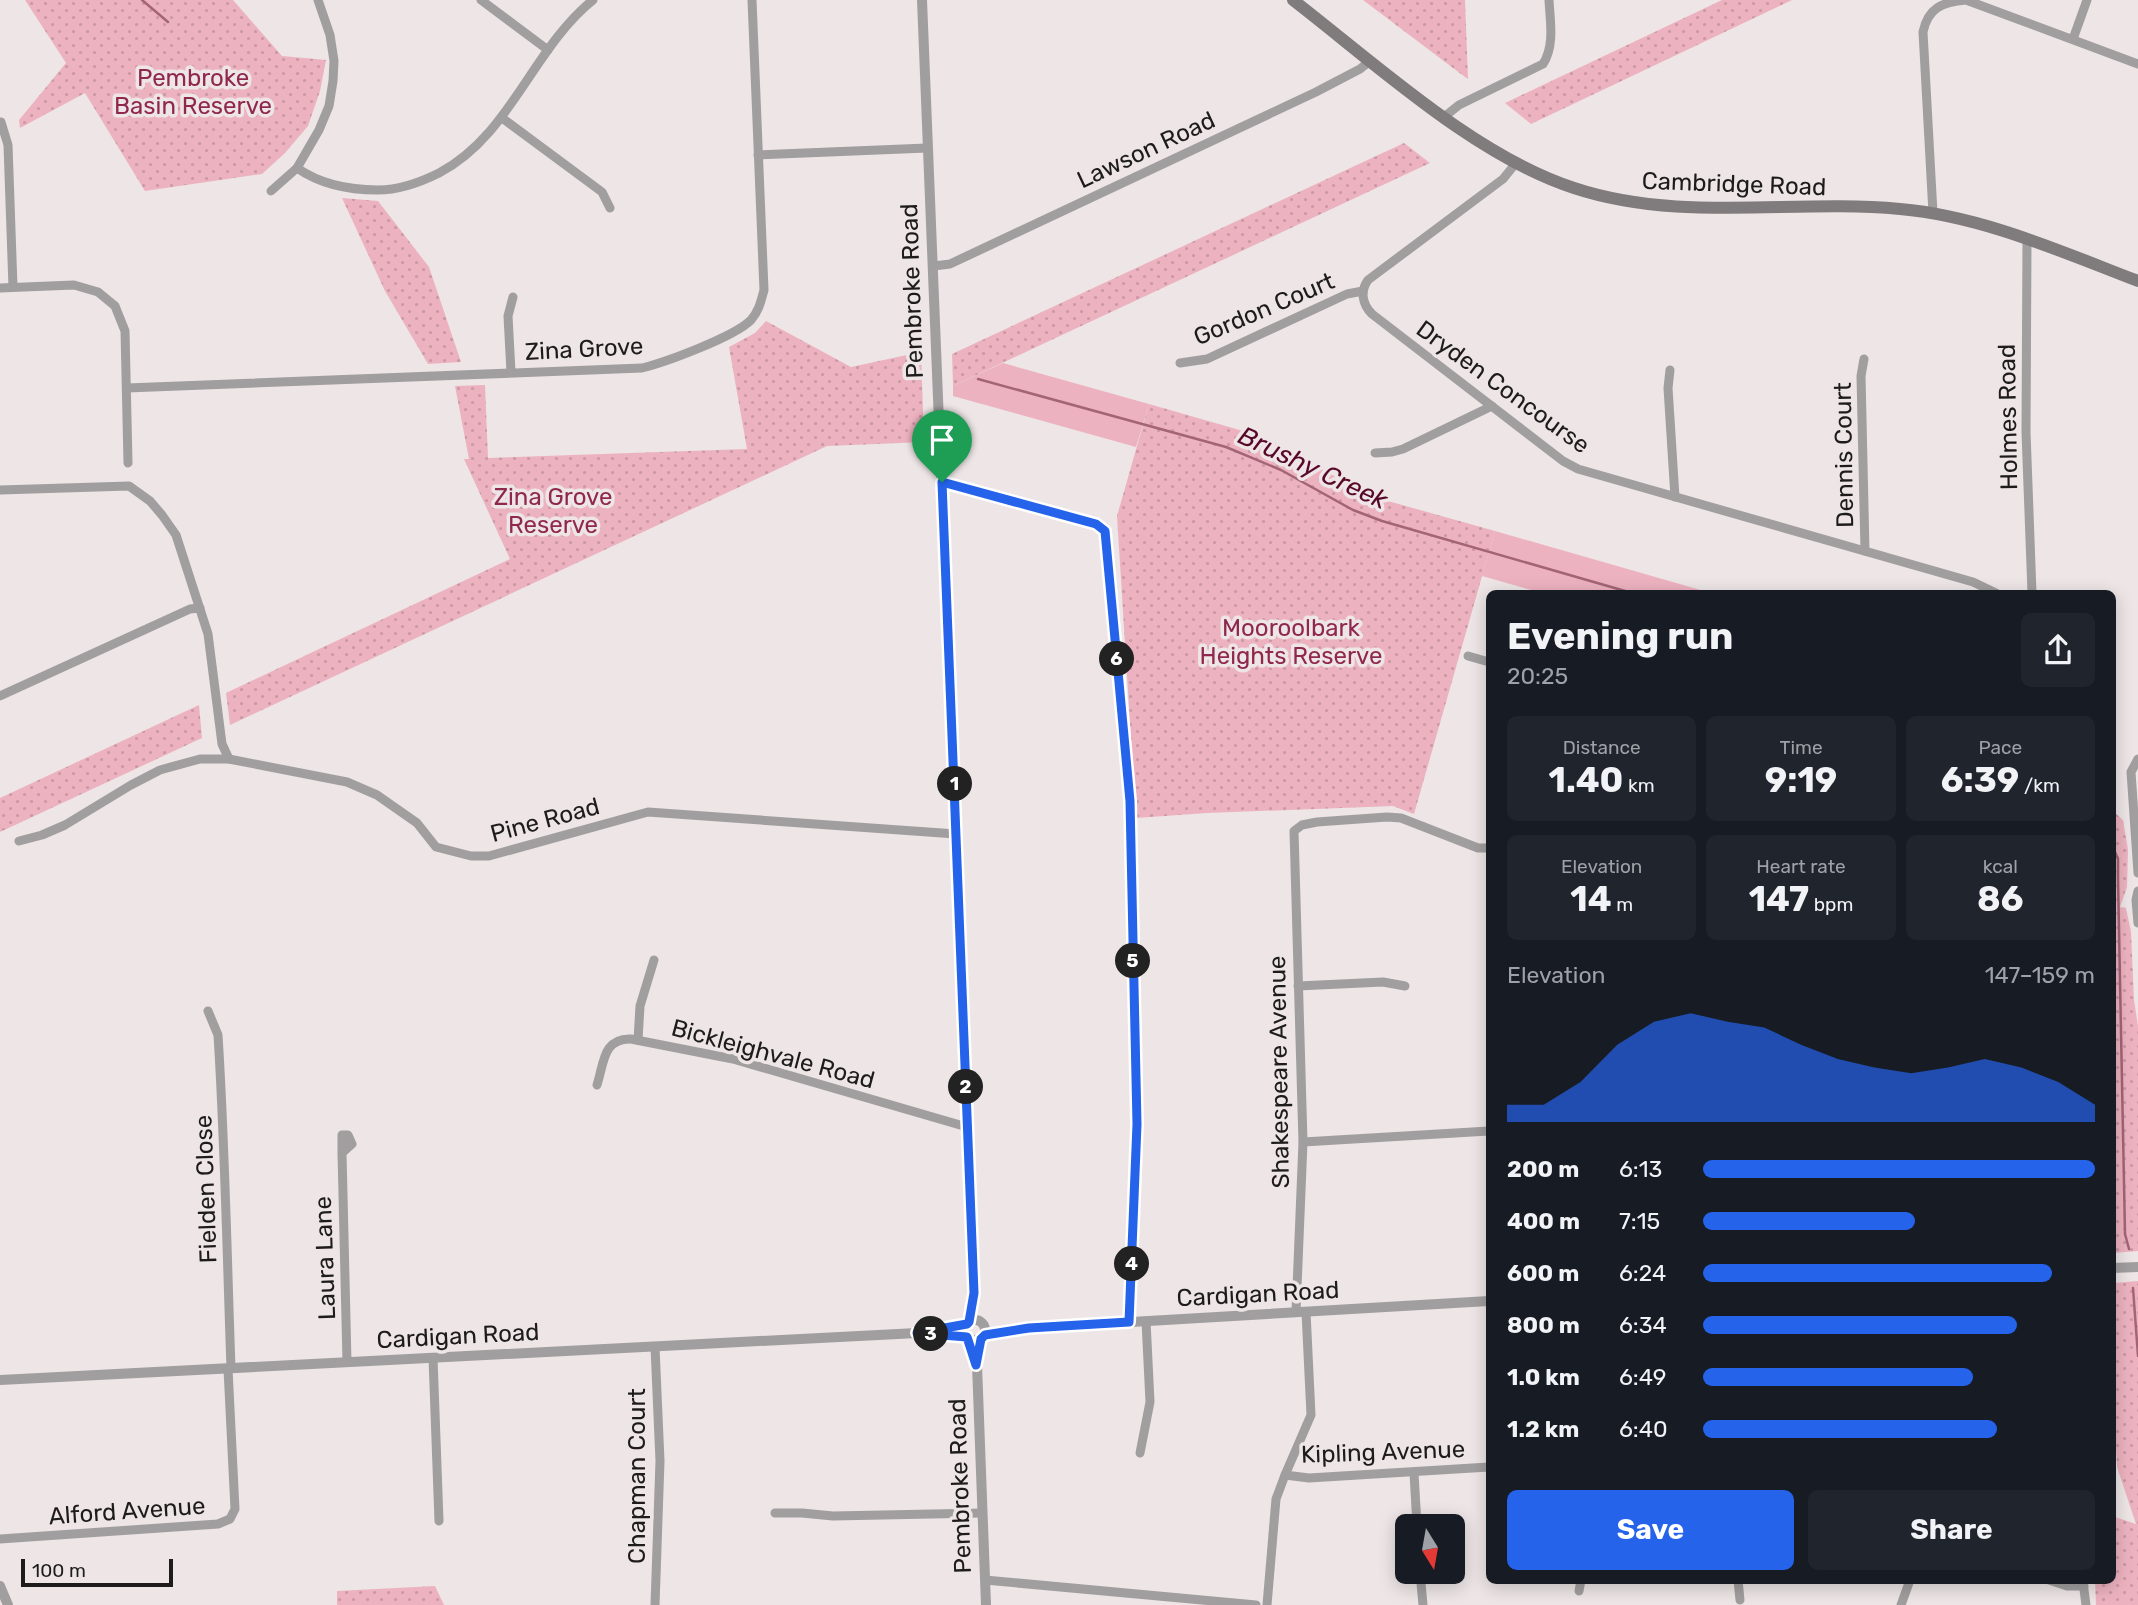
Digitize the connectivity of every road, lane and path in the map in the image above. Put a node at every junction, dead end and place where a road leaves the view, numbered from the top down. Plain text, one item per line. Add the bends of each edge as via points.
1 (318, 0) edge
2 (481, 0) edge
3 (593, 0) edge
4 (752, 0) edge
5 (922, 0) edge
6 (1293, 0) edge
7 (1549, 0) edge
8 (2087, 0) edge
9 (2073, 39) junction
10 (548, 50) junction
11 (1370, 61) junction
12 (2138, 64) edge
13 (1444, 117) junction
14 (502, 118) junction
15 (1, 122) edge
16 (926, 148) junction
17 (758, 155) junction
18 (1516, 163) junction
19 (297, 168) junction
20 (271, 191) dead end
21 (610, 208) dead end
22 (1933, 213) junction
23 (2027, 239) junction
24 (934, 266) junction
25 (2138, 281) edge
26 (13, 287) junction
27 (0, 288) edge
28 (1363, 291) junction
29 (513, 297) dead end
30 (1864, 359) dead end
31 (1181, 363) dead end
32 (1670, 370) dead end
33 (511, 372) junction
34 (127, 388) junction
35 (1492, 406) junction
36 (1375, 453) dead end
37 (128, 463) dead end
38 (942, 482) junction
39 (0, 489) edge
40 (1675, 497) junction
41 (1865, 551) junction
42 (1990, 590) edge
43 (2032, 590) edge
44 (200, 608) junction
45 (1468, 656) dead end
46 (1486, 661) edge
47 (0, 696) edge
48 (229, 759) junction
49 (2138, 759) edge
50 (957, 834) junction
51 (19, 841) dead end
52 (1486, 848) edge
53 (2138, 873) edge
54 (2138, 891) edge
55 (2138, 923) edge
56 (654, 960) dead end
57 (1298, 986) junction
58 (1405, 986) dead end
59 (208, 1011) dead end
60 (638, 1040) junction
61 (597, 1085) dead end
62 (967, 1127) junction
63 (1486, 1131) edge
64 (1303, 1142) junction
65 (342, 1153) dead end
66 (2138, 1267) edge
67 (2116, 1268) edge
68 (974, 1293) junction
69 (1486, 1301) edge
70 (1301, 1312) junction
71 (1146, 1321) junction
72 (1129, 1322) junction
73 (968, 1323) junction
74 (917, 1333) junction
75 (978, 1333) junction
76 (655, 1347) junction
77 (433, 1358) junction
78 (347, 1362) junction
79 (229, 1368) junction
80 (0, 1380) edge
81 (1140, 1453) dead end
82 (1486, 1467) edge
83 (1413, 1473) junction
84 (1285, 1475) junction
85 (775, 1513) dead end
86 (982, 1513) junction
87 (1416, 1514) edge
88 (439, 1521) dead end
89 (0, 1539) edge
90 (985, 1580) junction
91 (1421, 1584) edge
92 (1580, 1584) edge
93 (1738, 1584) edge
94 (1909, 1584) edge
95 (2083, 1584) edge
96 (0, 1586) edge
97 (1579, 1591) dead end
98 (1740, 1600) dead end
99 (8, 1605) edge
100 (655, 1605) edge
101 (986, 1605) edge
102 (1256, 1605) edge
103 (1267, 1605) edge
104 (1423, 1605) edge
105 (1901, 1605) edge
106 (2086, 1605) edge

1 - 19 street via 330,36 333,81 329,106
2 - 10 street
3 - 10 street
4 - 17 street, Zina Grove
5 - 16 street, Pembroke Road
6 - 11 main road, Cambridge Road
7 - 13 street via 1551,43 1543,64
8 - 9 street
9 - 12 street
9 - 22 street via 1966,1 1949,2 1926,20
10 - 14 street
11 - 13 main road, Cambridge Road
11 - 24 street, Lawson Road via 1279,109 950,264
13 - 18 main road, Cambridge Road
14 - 19 street via 456,164 405,186 361,190 319,180
14 - 21 street via 602,192
15 - 26 street via 8,145
16 - 17 street
16 - 24 street, Pembroke Road
17 - 33 street, Zina Grove via 764,290 752,319 721,337 642,368
18 - 22 main road, Cambridge Road via 1587,192 1661,206
18 - 28 street via 1503,179 1372,276
19 - 20 street
22 - 23 main road, Cambridge Road
23 - 25 main road, Cambridge Road
23 - 43 street, Holmes Road via 2026,432
24 - 38 street, Pembroke Road
26 - 27 street
26 - 34 street via 74,285 109,299 125,331
28 - 31 street, Gordon Court via 1347,294 1207,359
28 - 35 street, Dryden Concourse via 1372,314
29 - 33 street via 508,316
30 - 41 street, Dennis Court
32 - 40 street
33 - 34 street, Zina Grove
34 - 37 street
35 - 36 street via 1403,449
35 - 40 street, Dryden Concourse via 1570,465
38 - 50 street, Pembroke Road
38 - 72 street via 1096,524 1105,531 1130,801 1137,1124
39 - 44 street via 129,486 150,501 176,535
40 - 41 street, Dryden Concourse
41 - 42 street, Dryden Concourse
44 - 47 street
44 - 48 street via 208,634 222,744
45 - 46 street
48 - 50 street, Pine Road via 347,782 377,795 417,823 436,847 471,856 489,856 648,813
48 - 51 street, Pine Road via 200,759 160,770 65,825
49 - 53 street via 2131,772
50 - 62 street, Pembroke Road
52 - 57 street, Shakespeare Avenue via 1401,818 1302,825 1294,831
54 - 55 street
56 - 60 street via 640,1006
57 - 58 street via 1383,982
57 - 64 street, Shakespeare Avenue
59 - 79 street, Fielden Close via 218,1035
60 - 61 street, Bickleighvale Road via 621,1039 609,1046
60 - 62 street, Bickleighvale Road via 733,1059
62 - 68 street, Pembroke Road
63 - 64 street
64 - 70 street, Shakespeare Avenue
65 - 78 street, Laura Lane
66 - 67 street
68 - 73 street, Pembroke Road
68 - 75 street, Pembroke Road
69 - 70 street, Cardigan Road
70 - 71 street, Cardigan Road
70 - 84 street, Shakespeare Avenue via 1311,1415
71 - 72 street, Cardigan Road
71 - 81 street via 1150,1402
72 - 75 street, Cardigan Road
73 - 74 street, Cardigan Road
73 - 75 street, Cardigan Road via 976,1320
74 - 75 street, Cardigan Road
74 - 76 street, Cardigan Road
75 - 86 street, Pembroke Road
76 - 77 street, Cardigan Road
76 - 100 street, Chapman Court via 660,1461
77 - 78 street, Cardigan Road
77 - 88 street
78 - 79 street, Cardigan Road
79 - 80 street, Cardigan Road
79 - 89 street, Alford Avenue via 235,1508 230,1519 218,1524
82 - 83 street, Kipling Avenue
83 - 84 street, Kipling Avenue
83 - 87 street
84 - 103 street, Kipling Avenue via 1276,1499
85 - 86 street
86 - 90 street, Pembroke Road
90 - 101 street, Pembroke Road
90 - 102 street
91 - 104 street
92 - 97 street
93 - 98 street
94 - 105 street
95 - 106 street
96 - 99 street

